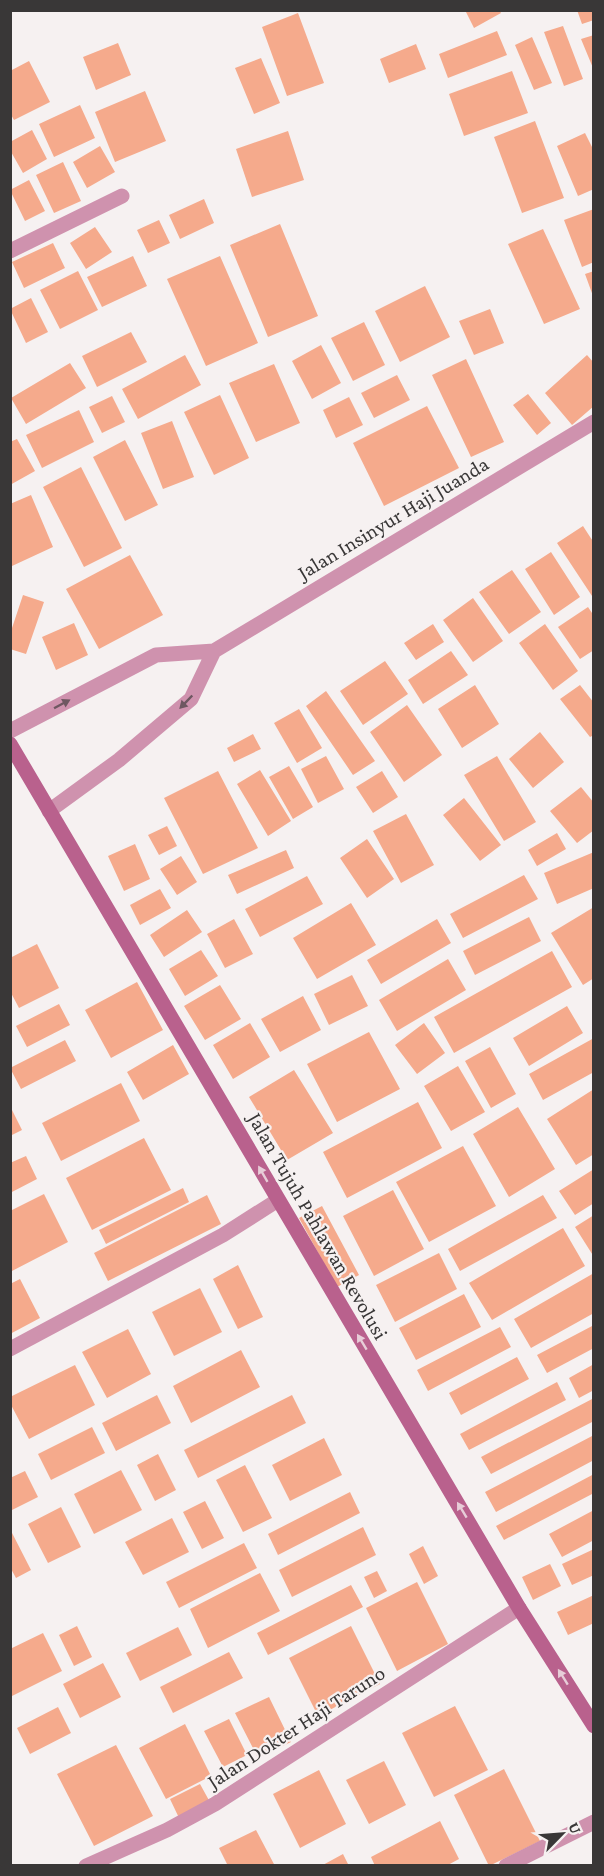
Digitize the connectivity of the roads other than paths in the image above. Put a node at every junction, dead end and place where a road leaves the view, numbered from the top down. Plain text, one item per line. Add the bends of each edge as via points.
1 (122, 196) dead end
2 (10, 251) edge
3 (594, 422) edge
4 (214, 651) junction
5 (10, 731) edge
6 (10, 744) edge
7 (49, 811) junction
8 (278, 1200) junction
9 (10, 1349) edge
10 (519, 1608) junction
11 (594, 1726) edge
12 (594, 1822) edge
13 (86, 1866) edge
14 (506, 1866) edge

1 - 2 street
3 - 4 street, Jalan Insinyur Haji Juanda
5 -> 4 street, Jalan Insinyur Haji Juanda via 156,655
4 -> 7 street via 191,699 119,760
6 - 7 main road, Jalan Tujuh Pahlawan Revolusi
8 -> 7 main road, Jalan Tujuh Pahlawan Revolusi
8 - 9 street via 223,1235
10 -> 8 main road, Jalan Tujuh Pahlawan Revolusi
11 -> 10 main road, Jalan Tujuh Pahlawan Revolusi
10 - 13 street, Jalan Dokter Haji Taruno via 215,1804
12 - 14 street

